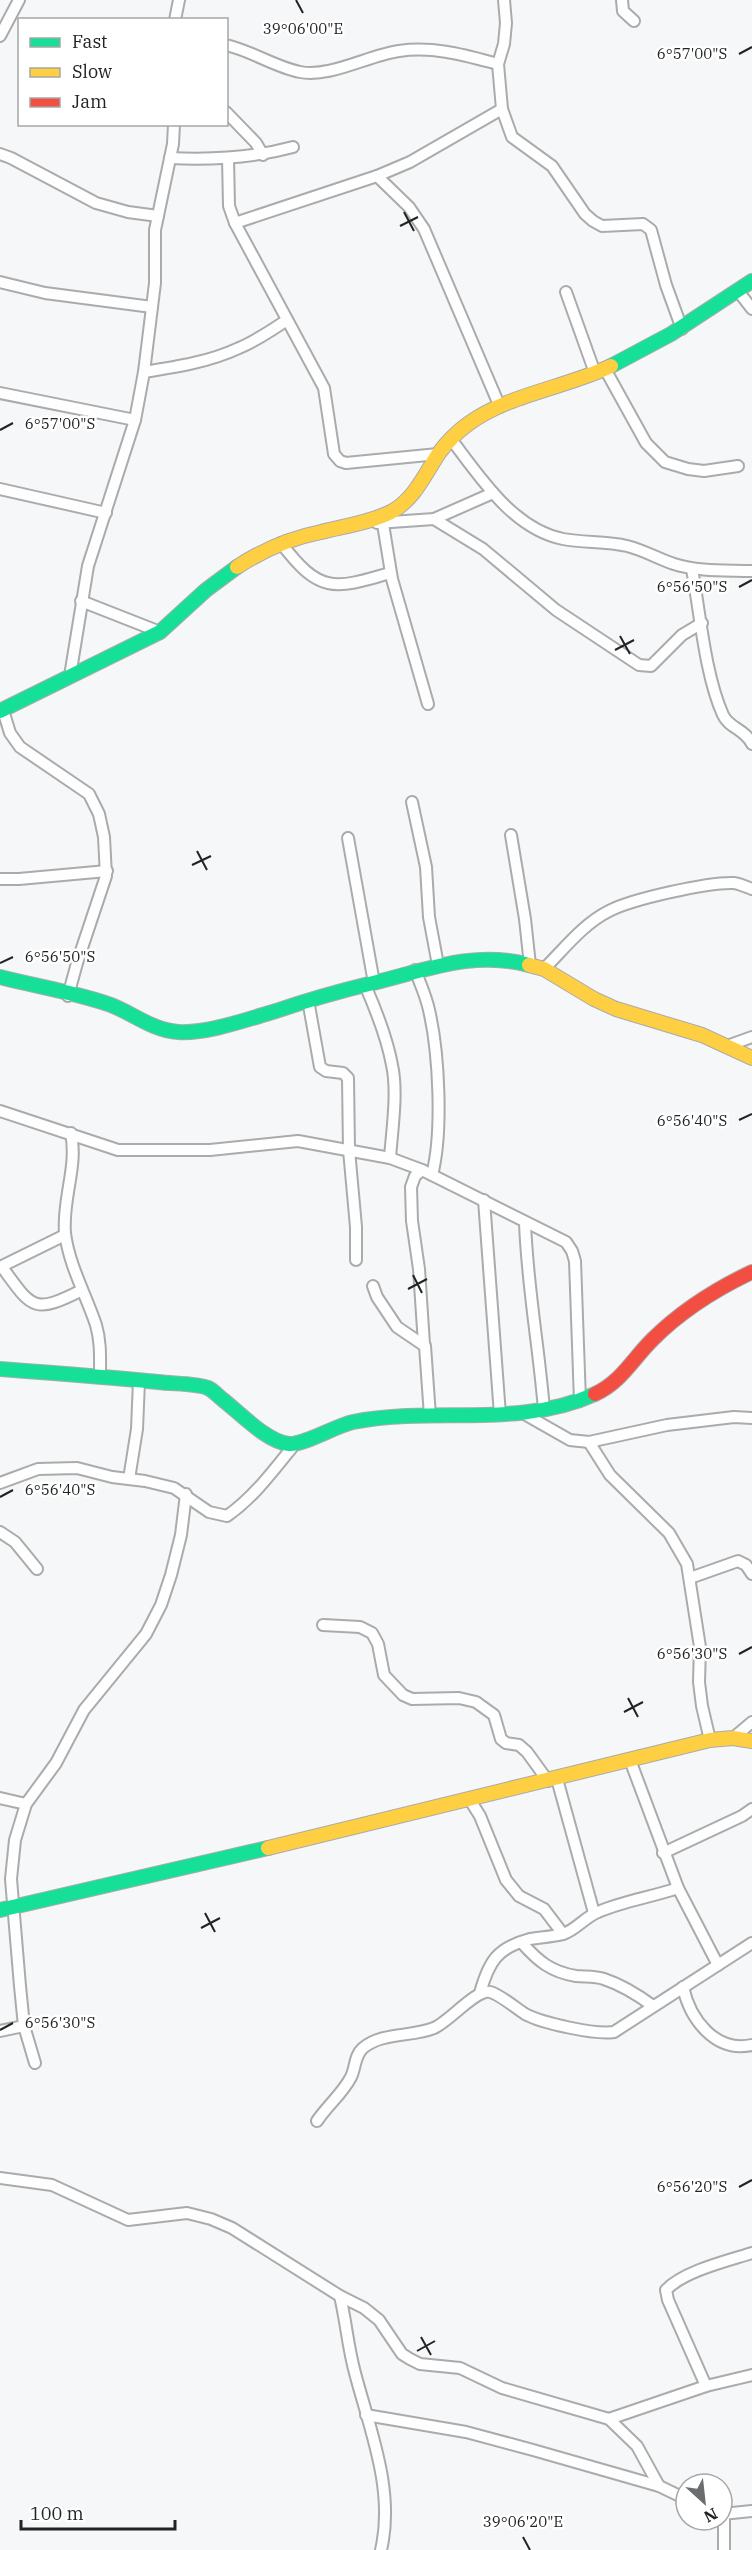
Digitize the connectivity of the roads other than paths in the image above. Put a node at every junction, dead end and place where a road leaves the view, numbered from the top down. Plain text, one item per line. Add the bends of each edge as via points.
1 (19, 0) edge
2 (179, 0) edge
3 (504, 0) edge
4 (622, 0) edge
5 (175, 18) edge
6 (634, 21) dead end
7 (1, 32) edge
8 (228, 46) edge
9 (498, 64) junction
10 (502, 110) junction
11 (228, 114) edge
12 (174, 126) edge
13 (293, 147) dead end
14 (0, 154) edge
15 (263, 155) junction
16 (170, 158) junction
17 (228, 158) junction
18 (377, 176) junction
19 (158, 216) junction
20 (235, 223) junction
21 (752, 281) edge
22 (0, 282) edge
23 (738, 291) junction
24 (566, 292) dead end
25 (152, 307) junction
26 (752, 309) edge
27 (287, 320) junction
28 (682, 330) junction
29 (600, 371) junction
30 (144, 372) junction
31 (0, 393) edge
32 (500, 407) junction
33 (135, 420) junction
34 (451, 440) junction
35 (438, 454) junction
36 (738, 466) dead end
37 (0, 489) edge
38 (493, 493) junction
39 (106, 513) junction
40 (434, 519) junction
41 (368, 522) junction
42 (384, 525) junction
43 (281, 543) junction
44 (692, 568) junction
45 (752, 571) edge
46 (390, 573) junction
47 (81, 601) junction
48 (702, 623) junction
49 (160, 632) junction
50 (70, 676) junction
51 (428, 704) dead end
52 (2, 710) edge
53 (752, 744) edge
54 (412, 802) dead end
55 (511, 835) dead end
56 (348, 838) dead end
57 (107, 871) junction
58 (0, 879) edge
59 (752, 889) edge
60 (438, 965) junction
61 (537, 967) junction
62 (415, 970) junction
63 (0, 977) edge
64 (370, 984) junction
65 (68, 996) junction
66 (308, 1000) junction
67 (752, 1037) edge
68 (727, 1046) junction
69 (752, 1058) edge
70 (0, 1111) edge
71 (71, 1133) junction
72 (349, 1150) junction
73 (390, 1158) junction
74 (427, 1172) junction
75 (484, 1200) junction
76 (525, 1222) junction
77 (65, 1234) junction
78 (356, 1260) dead end
79 (1, 1267) edge
80 (752, 1272) edge
81 (373, 1286) dead end
82 (82, 1290) junction
83 (424, 1344) junction
84 (0, 1369) edge
85 (100, 1376) junction
86 (139, 1381) junction
87 (580, 1401) junction
88 (543, 1410) junction
89 (526, 1414) junction
90 (500, 1415) junction
91 (430, 1416) junction
92 (752, 1418) edge
93 (589, 1442) junction
94 (294, 1445) junction
95 (129, 1479) junction
96 (0, 1483) edge
97 (186, 1494) junction
98 (0, 1532) edge
99 (37, 1569) dead end
100 (752, 1574) edge
101 (690, 1578) junction
102 (323, 1625) dead end
103 (752, 1722) edge
104 (734, 1738) junction
105 (710, 1740) junction
106 (752, 1741) edge
107 (630, 1760) junction
108 (553, 1780) junction
109 (0, 1798) edge
110 (470, 1800) junction
111 (26, 1804) junction
112 (752, 1809) edge
113 (663, 1853) junction
114 (678, 1888) junction
115 (7, 1908) edge
116 (594, 1913) junction
117 (563, 1934) junction
118 (522, 1942) junction
119 (752, 1943) edge
120 (718, 1965) junction
121 (683, 1987) junction
122 (480, 1993) junction
123 (665, 1998) junction
124 (653, 2006) junction
125 (690, 2009) junction
126 (24, 2026) junction
127 (0, 2031) edge
128 (752, 2045) edge
129 (35, 2062) dead end
130 (317, 2121) dead end
131 (0, 2178) edge
132 (752, 2253) edge
133 (340, 2296) junction
134 (752, 2375) edge
135 (706, 2386) junction
136 (366, 2415) junction
137 (609, 2420) junction
138 (659, 2486) junction
139 (674, 2493) edge
140 (752, 2511) edge
141 (734, 2513) edge
142 (724, 2532) edge
143 (381, 2550) edge
144 (724, 2550) edge

1 - 7 street
2 - 5 street
3 - 9 street via 506,23
4 - 6 street via 623,11
8 - 9 street via 300,72 318,72 396,51 427,48
9 - 10 street
10 - 18 street via 410,162
10 - 28 street via 516,142 548,162 585,214 602,226 643,224 651,230
11 - 15 street
12 - 16 street
13 - 15 street
14 - 19 street via 96,203
15 - 17 street
16 - 17 street
16 - 19 street
17 - 20 street via 229,206
18 - 20 street
18 - 32 street via 409,207 424,229
19 - 25 street
20 - 27 street
21 - 23 street
22 - 25 street via 45,293
23 - 26 street
23 - 28 street
24 - 29 street
25 - 30 street
27 - 30 street via 240,348 188,365
27 - 35 street via 324,388 330,438 340,461
28 - 29 street
29 - 32 street
29 - 36 street via 646,444 665,462 704,471
30 - 33 street
31 - 33 street
32 - 34 street via 471,422
33 - 39 street
34 - 35 street
34 - 38 street
35 - 41 street via 422,482 402,503
37 - 39 street
38 - 40 street
38 - 44 street via 539,530 563,539 629,546
39 - 47 street
40 - 42 street
40 - 48 street via 483,549 556,610 639,665 651,666 682,634
41 - 42 street
41 - 43 street
42 - 46 street
43 - 46 street via 310,576 324,583 360,582
43 - 49 street via 242,565
44 - 45 street
44 - 48 street
46 - 51 street
47 - 49 street
47 - 50 street
48 - 53 street via 714,690 724,718 748,736
49 - 50 street
50 - 52 street
52 - 57 street via 20,747 95,802
54 - 60 street via 426,867 429,917
55 - 61 street
56 - 64 street
57 - 58 street
57 - 65 street
59 - 61 street via 735,883 690,889 650,896 610,910
60 - 61 street via 469,958 511,960
60 - 62 street
61 - 68 street via 616,1009
62 - 64 street
62 - 74 street via 429,1009 436,1054 439,1146
63 - 65 street
64 - 66 street
64 - 73 street via 393,1066
65 - 66 street via 111,1005 154,1027 178,1032 213,1028
66 - 72 street via 320,1067 348,1078
67 - 68 street
68 - 69 street
70 - 71 street
71 - 72 street via 118,1150 210,1150 298,1141
71 - 77 street via 74,1148
72 - 73 street
72 - 78 street
73 - 74 street
74 - 75 street
74 - 83 street via 415,1176 411,1186
75 - 76 street
75 - 90 street
76 - 87 street via 566,1242 572,1251 577,1284
76 - 88 street via 526,1264
77 - 79 street
77 - 82 street
79 - 82 street via 32,1304 46,1305
80 - 87 street via 733,1280 673,1322 651,1341 622,1377
81 - 83 street via 397,1327
82 - 85 street via 96,1326
83 - 91 street
84 - 85 street
85 - 86 street
86 - 94 street via 208,1388 273,1439
86 - 95 street
87 - 88 street
88 - 89 street
89 - 90 street
89 - 93 street via 570,1440
90 - 91 street
91 - 94 street via 347,1423
92 - 93 street via 668,1425
93 - 101 street via 610,1475 669,1533 687,1564
94 - 97 street via 253,1495 227,1516 209,1512
95 - 96 street via 56,1467 38,1469
95 - 97 street
97 - 111 street via 171,1575 156,1615 146,1634 84,1710 56,1763
98 - 99 street via 15,1542
100 - 101 street via 738,1561
101 - 105 street via 700,1647 699,1682
102 - 108 street via 360,1627 372,1633 384,1675 403,1695 412,1699 459,1698 476,1702 494,1715 501,1739 519,1745
103 - 104 street
104 - 105 street
104 - 106 street
105 - 107 street
107 - 108 street
107 - 113 street
108 - 110 street
108 - 116 street
109 - 111 street
110 - 115 street
110 - 117 street via 510,1885 519,1896 544,1909
111 - 115 street via 14,1850
112 - 113 street
113 - 114 street
114 - 116 street
114 - 120 street
115 - 126 street
116 - 117 street
117 - 118 street
118 - 122 street via 496,1956
118 - 124 street via 541,1964 553,1970 602,1978 631,1990
119 - 120 street
120 - 121 street
121 - 123 street
121 - 125 street
122 - 124 street via 495,1993 527,2015 590,2033 614,2032
122 - 130 street via 433,2028 404,2033 362,2049 356,2056 351,2077
123 - 124 street
123 - 125 street
125 - 128 street via 720,2043 742,2048
126 - 127 street
126 - 129 street
131 - 133 street via 52,2185 128,2220 187,2213 211,2219 232,2228
132 - 135 street via 698,2271 666,2290
133 - 136 street
133 - 137 street via 379,2320 402,2354 420,2364 460,2368 502,2388
134 - 135 street
135 - 137 street
136 - 138 street via 466,2432
136 - 143 street via 386,2509
137 - 138 street via 637,2446
138 - 139 street
140 - 141 street
142 - 144 street

